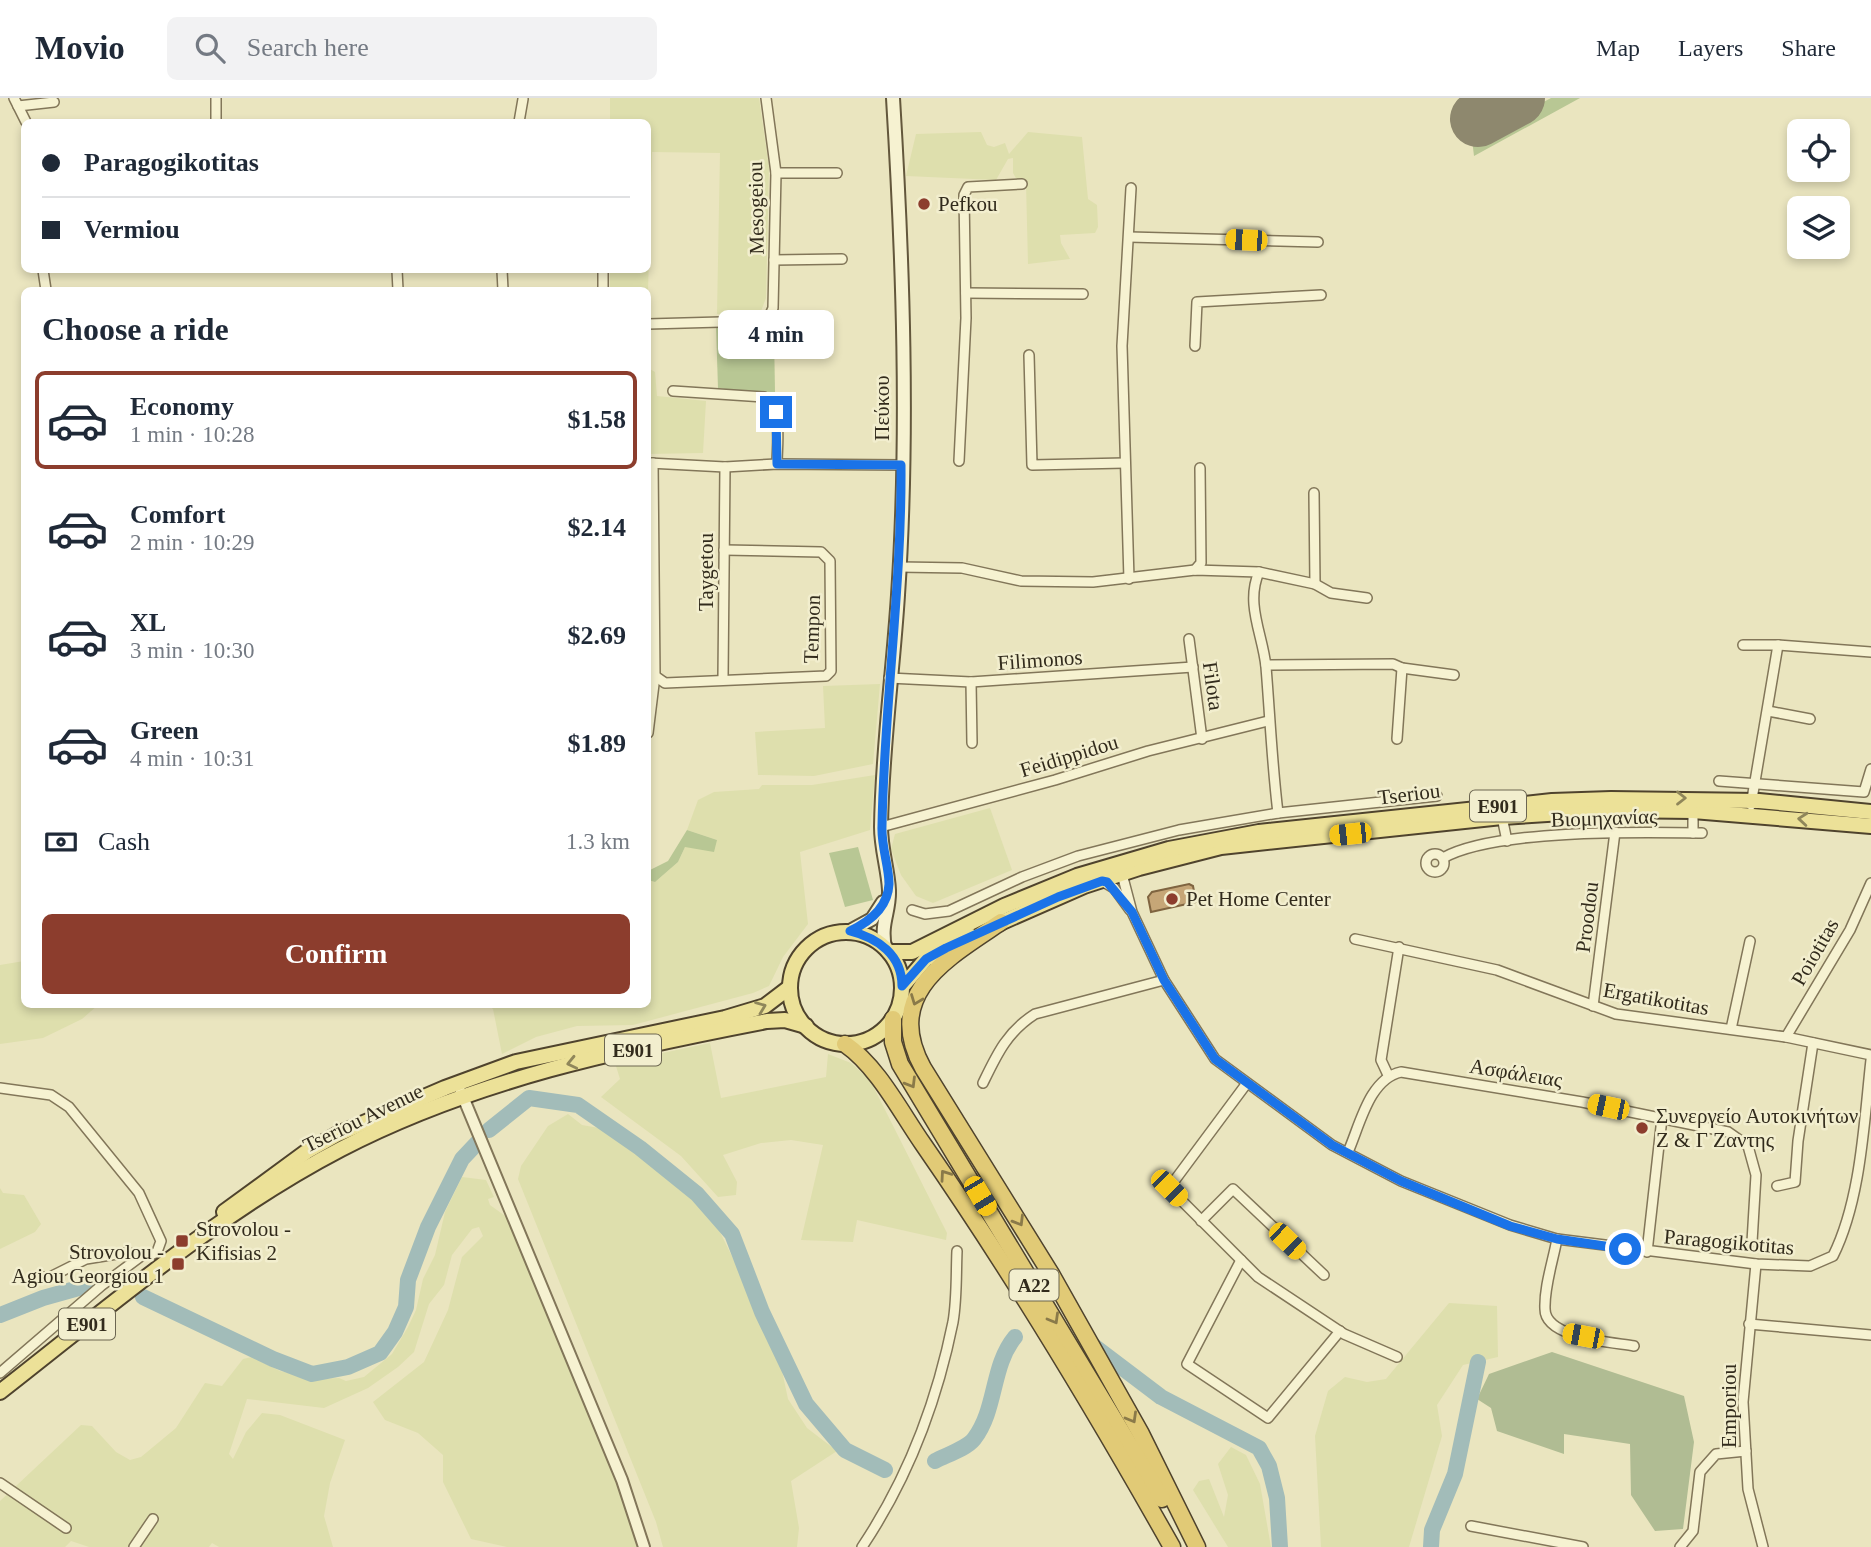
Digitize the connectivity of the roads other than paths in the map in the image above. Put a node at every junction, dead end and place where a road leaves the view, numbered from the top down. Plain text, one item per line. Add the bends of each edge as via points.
1 (216, 98) edge
2 (766, 98) edge
3 (893, 98) edge
4 (523, 99) edge
5 (16, 102) edge
6 (54, 102) dead end
7 (24, 119) edge
8 (216, 119) edge
9 (520, 119) edge
10 (776, 173) junction
11 (838, 173) dead end
12 (1022, 184) dead end
13 (1131, 188) dead end
14 (1129, 237) junction
15 (1318, 242) dead end
16 (842, 259) dead end
17 (775, 260) junction
18 (966, 293) junction
19 (1083, 294) dead end
20 (1321, 295) dead end
21 (651, 324) edge
22 (1195, 346) dead end
23 (1029, 355) dead end
24 (673, 391) dead end
25 (959, 461) dead end
26 (651, 463) edge
27 (1125, 463) junction
28 (777, 464) junction
29 (901, 465) junction
30 (725, 467) junction
31 (1200, 468) dead end
32 (1314, 493) dead end
33 (723, 550) junction
34 (899, 568) junction
35 (1195, 570) junction
36 (1259, 572) junction
37 (1129, 579) junction
38 (1315, 584) junction
39 (651, 589) edge
40 (1367, 598) dead end
41 (1189, 639) dead end
42 (1743, 645) dead end
43 (1778, 645) junction
44 (1871, 652) edge
45 (1266, 665) junction
46 (1193, 667) junction
47 (1402, 668) junction
48 (1454, 675) dead end
49 (655, 676) junction
50 (723, 678) junction
51 (889, 678) junction
52 (971, 682) junction
53 (651, 709) edge
54 (1768, 711) junction
55 (1810, 719) dead end
56 (1268, 721) junction
57 (1202, 739) junction
58 (1397, 739) dead end
59 (972, 743) dead end
60 (1871, 769) edge
61 (1719, 781) dead end
62 (1756, 784) junction
63 (1864, 792) junction
64 (1437, 796) dead end
65 (1751, 808) junction
66 (1693, 811) junction
67 (1864, 811) edge
68 (1278, 813) junction
69 (1502, 817) junction
70 (1871, 826) edge
71 (881, 827) junction
72 (1615, 832) junction
73 (1507, 841) junction
74 (1443, 858) dead end
75 (1122, 874) junction
76 (1102, 881) junction
77 (1871, 883) edge
78 (889, 884) junction
79 (912, 910) dead end
80 (1132, 912) junction
81 (1001, 922) junction
82 (850, 931) junction
83 (1355, 939) dead end
84 (1750, 941) dead end
85 (1399, 947) junction
86 (887, 950) junction
87 (1164, 980) junction
88 (902, 986) junction
89 (790, 987) junction
90 (1593, 1006) junction
91 (893, 1019) junction
92 (806, 1026) junction
93 (1731, 1030) junction
94 (1786, 1037) junction
95 (1813, 1043) junction
96 (845, 1044) junction
97 (1871, 1057) edge
98 (1388, 1075) junction
99 (984, 1083) dead end
100 (1247, 1083) junction
101 (0, 1088) edge
102 (460, 1090) junction
103 (1661, 1118) junction
104 (1866, 1139) edge
105 (1348, 1152) junction
106 (1777, 1186) dead end
107 (1201, 1221) junction
108 (1557, 1239) junction
109 (1752, 1242) dead end
110 (160, 1248) junction
111 (957, 1251) dead end
112 (1647, 1252) junction
113 (145, 1254) junction
114 (172, 1259) junction
115 (1241, 1260) junction
116 (1756, 1264) junction
117 (1324, 1275) dead end
118 (36, 1277) dead end
119 (1749, 1324) junction
120 (1340, 1331) junction
121 (1871, 1335) edge
122 (1634, 1346) dead end
123 (1397, 1357) dead end
124 (0, 1373) edge
125 (0, 1392) edge
126 (1746, 1451) junction
127 (0, 1483) edge
128 (153, 1519) dead end
129 (1471, 1526) dead end
130 (66, 1528) dead end
131 (134, 1547) edge
132 (644, 1547) edge
133 (863, 1547) edge
134 (1172, 1547) edge
135 (1188, 1547) edge
136 (1198, 1547) edge
137 (1583, 1547) edge
138 (1680, 1547) edge
139 (1763, 1547) edge

1 - 8 street
2 - 10 street, Mesogeiou
3 - 29 main road, Πεύκου via 900,252
4 - 9 street
5 - 6 street
5 - 7 street
10 - 11 street
10 - 17 street, Mesogeiou
12 - 18 street via 968,187 964,195
13 - 14 street
14 - 15 street
14 - 27 street via 1122,346
16 - 17 street
17 - 21 street, Mesogeiou via 769,317
18 - 19 street
18 - 25 street
20 - 22 street via 1197,302
23 - 27 street via 1032,465
24 - 28 street via 764,397 776,412
26 - 30 street
27 - 37 street
28 - 29 street
28 - 30 street
29 - 34 main road, Πεύκου
30 - 33 street, Taygetou
31 - 35 street via 1201,563
32 - 38 street
33 - 50 street, Taygetou
33 - 50 street, Tempon via 821,552 830,561 831,671 826,676
34 - 37 street via 962,568 1021,581
34 - 51 main road, Πεύκου
35 - 36 street
35 - 37 street
36 - 38 street
36 - 45 street via 1253,607
38 - 40 street via 1332,593
39 - 49 street
41 - 46 street, Filota
42 - 43 street
43 - 44 street
43 - 54 street
45 - 47 street via 1393,664
45 - 56 street
46 - 52 street, Filimonos
46 - 57 street, Filota
47 - 48 street
47 - 58 street
49 - 50 street, Tempon via 665,683
49 - 53 street
51 - 52 street, Filimonos
51 - 71 main road, Πεύκου
52 - 59 street
54 - 55 street
54 - 62 street
56 - 57 street, Feidippidou
56 - 68 street
57 - 71 street, Feidippidou
60 - 63 street
61 - 62 street
62 - 63 street
62 - 65 street
63 - 67 street
64 - 68 street
65 - 66 main road, Tseriou / E901
65 - 67 main road, Tseriou / E901
70 -> 65 main road, Tseriou / E901
86 -> 65 main road, Tseriou / E901 via 912,952 1077,876 1214,839 1552,801 1641,798
66 - 69 main road, Tseriou / E901 via 1610,810
66 - 72 street, Βιομηχανίας via 1697,833
68 - 79 street via 1179,830 1079,856 949,911 925,914
69 - 73 street
69 - 75 main road, Tseriou / E901 via 1221,847
71 - 78 main road, Πεύκου
72 - 73 street, Βιομηχανίας
72 - 90 street, Proodou
73 - 74 street, Βιομηχανίας
75 - 76 main road, Tseriou / E901
75 - 80 street, Paragogikotitas
76 - 80 street via 1114,888
76 - 81 main road, Tseriou / E901
77 - 94 street, Poiotitas via 1850,930
78 - 82 main road via 876,915
78 - 86 main road, Πεύκου via 882,927
80 - 87 street, Paragogikotitas
81 - 88 main road, Tseriou / E901 via 926,959
81 -> 136 highway via 942,963 925,981 912,1011 913,1045 1142,1434
82 - 86 main road via 869,936
82 - 89 main road via 831,933 801,954
83 - 85 street, Ergatikotitas
84 - 93 street
85 - 90 street, Ergatikotitas via 1497,970
85 - 98 street via 1381,1060
86 - 88 main road via 897,963
87 - 99 street via 1035,1014 1017,1025 1002,1044
87 - 100 street, Paragogikotitas via 1215,1059
88 - 91 main road
89 - 92 main road via 793,1004
102 -> 89 main road, Tseriou Avenue / E901 via 516,1062 765,1006
90 - 93 street, Ergatikotitas via 1616,1014
91 - 96 main road via 880,1033
91 -> 135 highway, A22 via 893,1042 900,1064
92 - 96 main road via 828,1041
92 -> 102 main road, Tseriou Avenue / E901 via 785,1020 726,1028
93 - 94 street, Ergatikotitas
94 - 95 street, Ergatikotitas
95 - 97 street, Ergatikotitas
95 - 106 street via 1795,1182
134 -> 96 highway, A22 via 961,1199 874,1072
97 - 104 street, Paragogikotitas
98 - 103 street, Ασφάλειας via 1401,1072
98 - 105 street via 1379,1083
100 - 105 street, Paragogikotitas
100 - 107 street via 1169,1188
101 - 110 street via 51,1095 69,1107 139,1194
102 - 114 main road, Tseriou Avenue / E901 via 285,1181
102 - 114 main road, Tseriou Avenue / E901 via 338,1134 259,1185
102 - 132 street via 622,1480
103 - 109 street, Ασφάλειας via 1728,1132 1748,1146 1756,1175
103 - 112 street
104 - 116 street, Paragogikotitas via 1845,1232 1833,1256 1810,1266
105 - 108 street, Paragogikotitas via 1413,1186 1510,1226
107 - 115 street
107 - 117 street via 1233,1189
108 - 112 street, Paragogikotitas
108 - 122 street via 1544,1310 1547,1322 1557,1331
110 - 113 street
110 - 114 street
111 - 133 street via 953,1320 936,1387 914,1451
112 - 116 street, Paragogikotitas
113 - 118 street via 123,1252 86,1259 50,1277
113 - 124 street
114 - 125 main road, Tseriou Avenue / E901
115 - 120 street via 1258,1277
115 - 120 street via 1187,1364 1268,1418
116 - 119 street, Emporiou
119 - 121 street
119 - 126 street, Emporiou via 1743,1402
120 - 123 street
126 - 138 street via 1716,1454 1700,1472 1693,1531
126 - 139 street, Emporiou via 1748,1489
127 - 130 street
128 - 131 street
129 - 137 street

